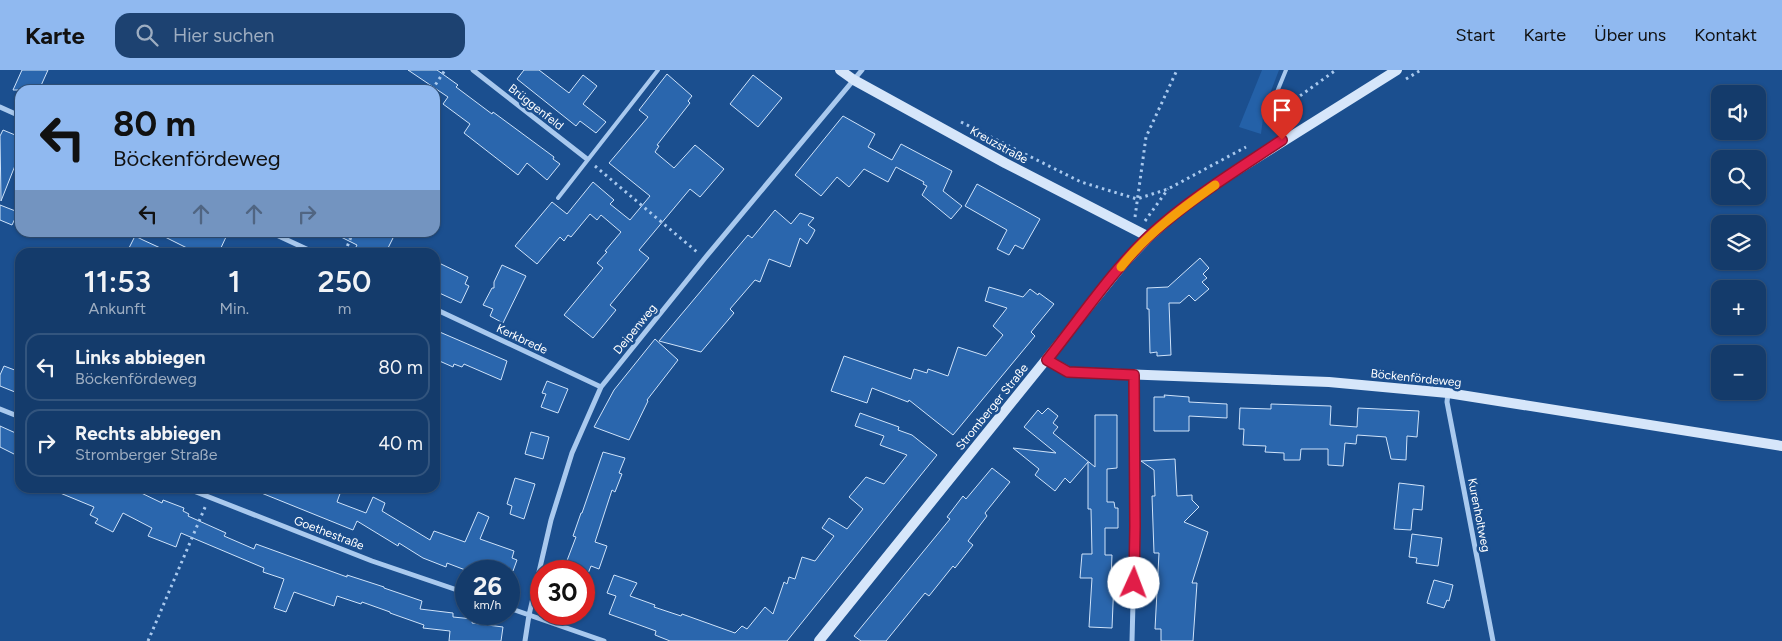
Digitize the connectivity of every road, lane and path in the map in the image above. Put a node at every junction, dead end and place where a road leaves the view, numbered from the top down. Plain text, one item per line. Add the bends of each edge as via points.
1 (445, 70) edge
2 (473, 70) edge
3 (658, 70) edge
4 (840, 70) edge
5 (862, 70) edge
6 (1177, 70) edge
7 (1286, 70) edge
8 (1336, 70) edge
9 (1397, 70) edge
10 (854, 80) junction
11 (435, 85) edge
12 (0, 107) edge
13 (15, 114) edge
14 (1273, 116) junction
15 (957, 120) dead end
16 (1282, 140) junction
17 (1254, 143) dead end
18 (587, 159) junction
19 (1168, 189) junction
20 (558, 198) dead end
21 (1137, 199) junction
22 (1136, 229) junction
23 (1149, 236) junction
24 (281, 237) edge
25 (304, 248) edge
26 (705, 258) junction
27 (440, 311) edge
28 (1047, 360) junction
29 (1134, 375) junction
30 (601, 386) junction
31 (1448, 393) junction
32 (0, 409) edge
33 (15, 415) edge
34 (1782, 446) edge
35 (199, 493) edge
36 (209, 497) junction
37 (455, 589) edge
38 (520, 612) edge
39 (529, 615) junction
40 (148, 641) edge
41 (525, 641) edge
42 (604, 641) edge
43 (819, 641) edge
44 (1132, 641) edge
45 (1493, 641) edge

1 - 11 path
2 - 18 street, Brüggenfeld
3 - 18 lane
4 - 10 street, Kreuzstraße
5 - 10 street, Deipenweg
6 - 21 path via 1146,137
7 - 14 lane via 1270,109
8 - 14 path
9 - 16 street, Stromberger Straße
10 - 22 street, Kreuzstraße via 1005,163
10 - 26 street, Deipenweg
12 - 13 street
14 - 16 lane
15 - 21 path via 1081,182
16 - 23 street, Stromberger Straße via 1177,212
17 - 19 path
18 - 20 lane
18 - 26 path
19 - 21 path
19 - 22 path
21 - 22 path
22 - 23 street, Kreuzstraße
23 - 28 street, Stromberger Straße
24 - 25 street
26 - 30 street, Deipenweg
27 - 30 street, Kerkbrede
28 - 29 street, Böckenfördeweg via 1068,372
28 - 43 street, Stromberger Straße
29 - 31 street, Böckenfördeweg via 1329,382
29 - 44 street
30 - 39 street, Deipenweg via 572,452 551,520
31 - 34 street, Böckenfördeweg
31 - 45 street, Kurenholtweg via 1447,402
32 - 33 street
35 - 36 street, Goethestraße
36 - 37 street, Goethestraße via 372,561
36 - 40 path
38 - 39 street
39 - 41 street, Deipenweg
39 - 42 street

